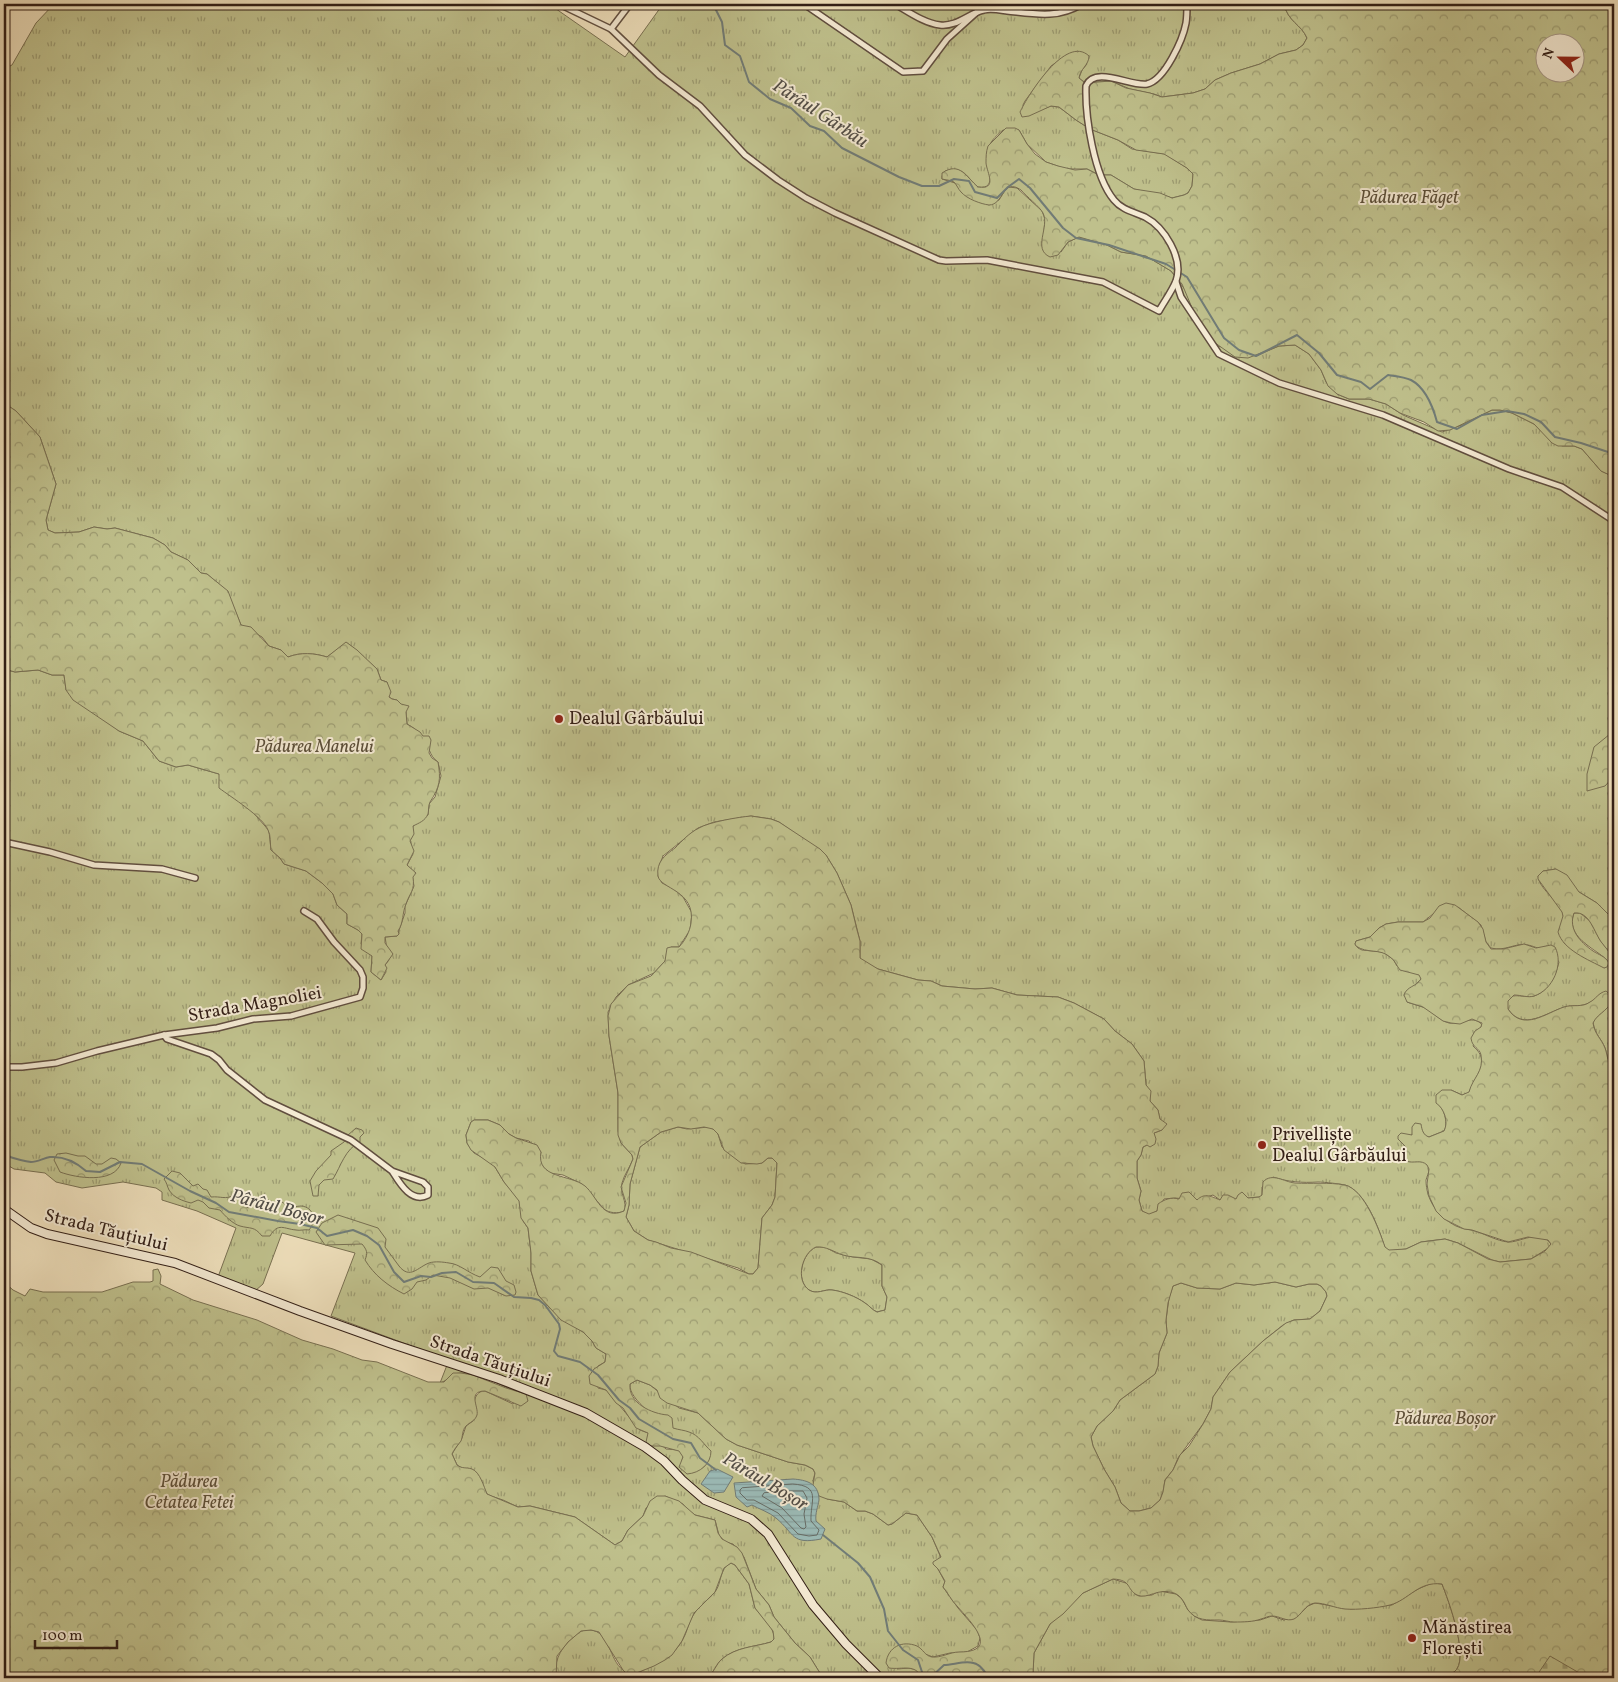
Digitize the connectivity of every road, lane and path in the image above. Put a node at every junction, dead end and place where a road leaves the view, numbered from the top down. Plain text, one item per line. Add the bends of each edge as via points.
1 (559, 4) edge
2 (630, 4) edge
3 (804, 4) edge
4 (895, 4) edge
5 (1082, 4) edge
6 (1179, 4) edge
7 (1187, 5) edge
8 (977, 12) junction
9 (611, 29) junction
10 (1176, 282) junction
11 (1614, 520) edge
12 (4, 842) edge
13 (195, 878) dead end
14 (304, 910) dead end
15 (164, 1035) junction
16 (4, 1067) edge
17 (392, 1171) junction
18 (4, 1209) edge
19 (880, 1678) edge

1 - 9 street
2 - 9 street
3 - 8 street via 903,72 923,71 947,39
4 - 8 street via 924,20 944,25
5 - 8 street via 1054,15 991,9
6 - 7 street
7 - 10 street via 1181,40 1155,81 1140,84 1096,77 1086,86 1090,138 1107,187 1118,204 1162,229 1169,239 1178,267
9 - 10 street via 659,75 700,106 745,155 778,180 835,213 939,260 987,260 1103,282 1159,311
10 - 11 street via 1181,297 1219,354 1279,383 1383,415 1509,470 1562,487
12 - 13 street via 94,865 162,869
14 - 15 street, Strada Magnoliei via 317,919 360,970 363,977 360,997 291,1016 253,1019
15 - 16 street via 56,1063
15 - 17 street via 167,1039 211,1054 265,1100 351,1140
17 - 17 street via 423,1182 428,1187 428,1195 418,1197 404,1190
18 - 19 main road, Strada Tăuțiului via 31,1228 47,1234 175,1263 586,1412 645,1447 706,1500 741,1514 768,1534 813,1605

